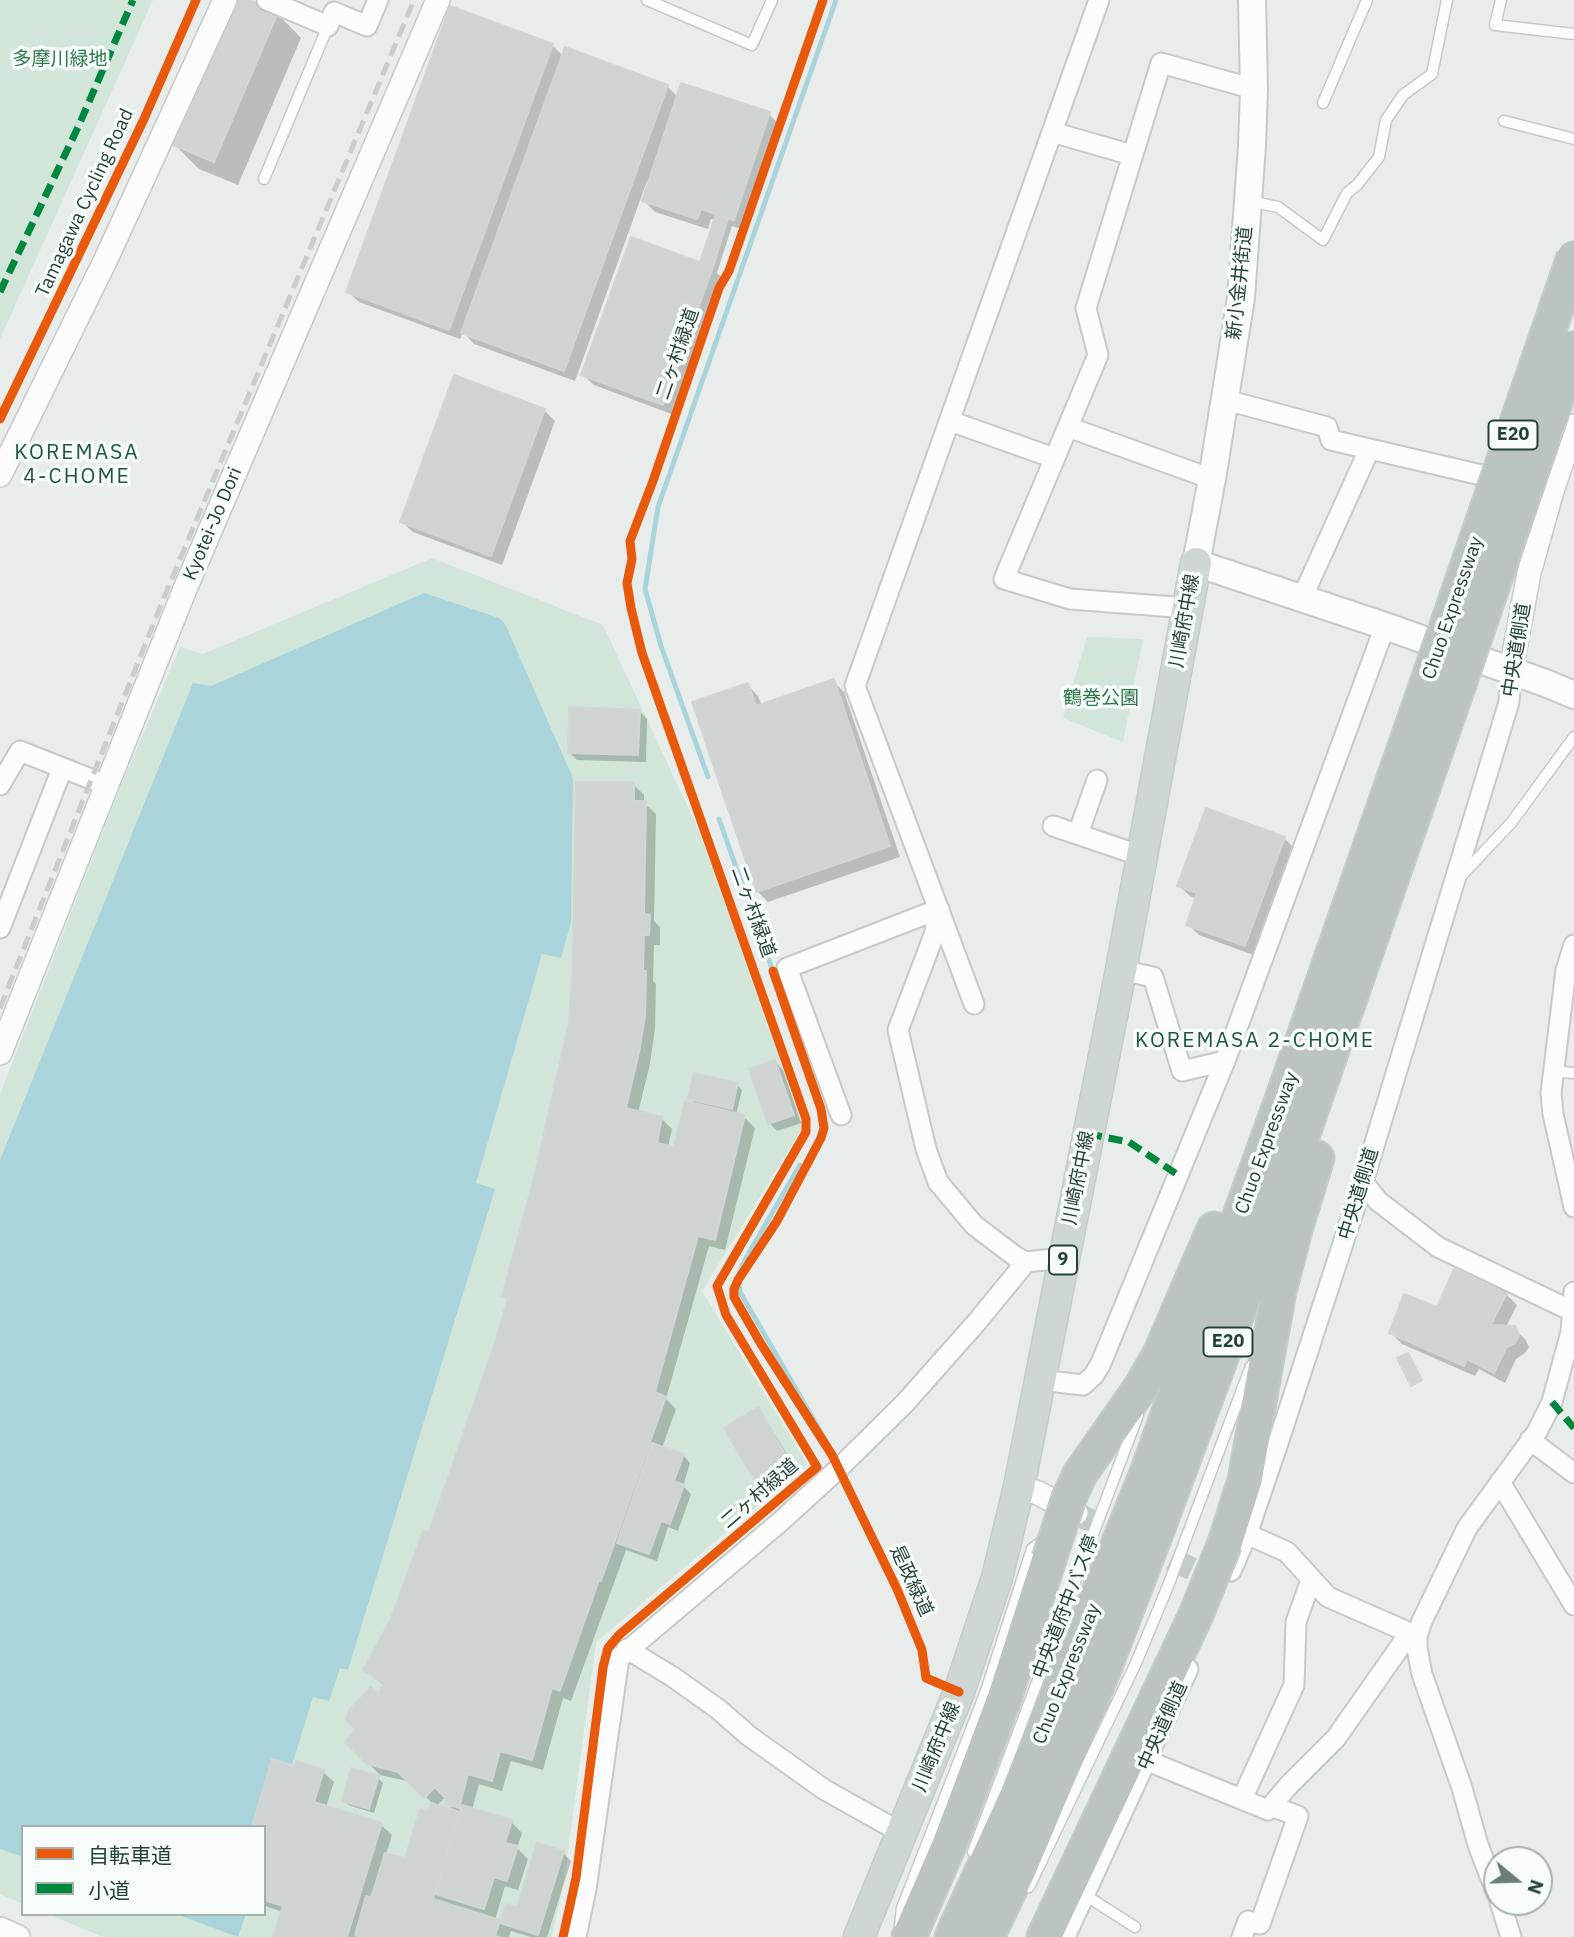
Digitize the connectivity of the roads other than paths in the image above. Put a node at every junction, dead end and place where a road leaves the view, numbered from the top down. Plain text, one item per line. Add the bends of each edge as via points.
1 (225, 0) edge
2 (267, 0) edge
3 (378, 0) edge
4 (438, 0) edge
5 (647, 0) edge
6 (772, 0) edge
7 (1099, 0) edge
8 (1252, 0) edge
9 (1367, 0) edge
10 (1447, 0) edge
11 (1501, 0) edge
12 (328, 26) junction
13 (1574, 34) edge
14 (1254, 89) junction
15 (1324, 103) dead end
16 (1504, 121) dead end
17 (1052, 132) junction
18 (1574, 139) edge
19 (1132, 155) junction
20 (264, 180) dead end
21 (1249, 201) junction
22 (1574, 257) edge
23 (1574, 347) edge
24 (1226, 400) junction
25 (950, 421) junction
26 (1574, 426) edge
27 (1068, 427) junction
28 (1369, 450) junction
29 (1055, 458) junction
30 (1567, 467) edge
31 (0, 475) edge
32 (1212, 479) junction
33 (1552, 491) junction
34 (1196, 564) junction
35 (1302, 597) junction
36 (1188, 608) junction
37 (1385, 626) junction
38 (1511, 670) junction
39 (1446, 676) junction
40 (1574, 695) edge
41 (1440, 736) junction
42 (1574, 737) edge
43 (1407, 738) junction
44 (62, 769) junction
45 (1097, 780) dead end
46 (0, 785) edge
47 (106, 785) junction
48 (1053, 826) dead end
49 (1078, 834) junction
50 (1142, 856) junction
51 (1457, 879) junction
52 (939, 909) junction
53 (0, 928) edge
54 (1574, 945) edge
55 (1121, 970) junction
56 (974, 1004) dead end
57 (0, 1053) edge
58 (1225, 1061) junction
59 (1552, 1071) junction
60 (1574, 1073) edge
61 (841, 1115) dead end
62 (1363, 1182) junction
63 (1574, 1207) edge
64 (1064, 1258) junction
65 (1026, 1262) junction
66 (1279, 1291) junction
67 (1574, 1305) edge
68 (1258, 1347) dead end
69 (1160, 1354) junction
70 (1254, 1359) dead end
71 (1040, 1380) junction
72 (1530, 1440) junction
73 (1574, 1473) edge
74 (1500, 1482) junction
75 (1019, 1487) junction
76 (1070, 1510) joint
77 (1236, 1539) junction
78 (1192, 1569) tunnel mouth
79 (1311, 1580) junction
80 (1225, 1585) junction
81 (1574, 1605) edge
82 (1413, 1635) junction
83 (627, 1649) junction
84 (1147, 1761) junction
85 (1242, 1799) junction
86 (1271, 1806) junction
87 (902, 1833) junction
88 (1483, 1858) edge
89 (968, 1865) dead end
90 (1085, 1895) junction
91 (1021, 1901) dead end
92 (1504, 1916) edge
93 (1135, 1927) dead end
94 (0, 1929) edge
95 (18, 1937) edge
96 (576, 1937) edge
97 (859, 1937) edge
98 (908, 1937) edge
99 (952, 1937) edge
100 (987, 1937) edge
101 (1044, 1937) edge
102 (1065, 1937) edge
103 (1242, 1937) edge
104 (1511, 1937) edge

1 - 31 street
2 - 12 street
3 - 12 street via 367,26 334,12
4 - 47 street, Kyotei-Jo Dori
5 - 6 lane via 752,45
7 - 17 street
8 - 14 main road, 新小金井街道
9 - 15 lane
10 - 21 lane via 1432,74 1403,95 1386,120 1379,157 1347,193 1323,240 1278,207
11 - 13 lane via 1495,25
12 - 20 lane
14 - 19 street via 1161,63
14 - 21 main road, 新小金井街道
16 - 18 lane
17 - 19 street
17 - 25 street
19 - 27 street via 1086,308 1098,355
21 - 24 main road, 新小金井街道
22 - 39 highway, Chuo Expressway / E20, bridge
23 - 39 highway, Chuo Expressway / E20, bridge
24 - 28 street via 1327,427 1331,440
24 - 32 main road, 新小金井街道
25 - 29 street
25 - 52 street via 855,685
26 - 30 street, 中央道側道
27 - 29 street
27 - 32 street
28 - 33 street
28 - 35 street
29 - 36 street via 1004,579 1070,599
30 - 33 street, 中央道側道
32 - 34 main road, 新小金井街道
33 - 38 street, 中央道側道 via 1529,573
34 - 35 main road
34 - 36 main road, 川崎府中線 / 9
35 - 37 main road
36 - 50 main road, 川崎府中線 / 9
37 - 38 main road
37 - 58 street
38 - 40 main road
38 - 51 street, 中央道側道 via 1509,702
39 - 41 highway, Chuo Expressway / E20
39 - 43 highway, Chuo Expressway / E20
41 - 66 highway
41 - 100 highway, Chuo Expressway / E20 via 1292,1166 1170,1495 1091,1699
42 - 51 lane via 1511,823
43 - 69 highway via 1234,1181
43 - 99 highway, Chuo Expressway / E20 via 1147,1473 1017,1796
44 - 46 street via 20,751
44 - 47 street
44 - 53 street
45 - 49 street
47 - 57 street, Kyotei-Jo Dori
48 - 49 street
49 - 50 street
50 - 55 main road, 川崎府中線 / 9
51 - 62 street, 中央道側道
52 - 56 street
52 - 61 street via 787,968
52 - 65 street via 934,935 898,1030 926,1149 938,1182 974,1225
54 - 59 street via 1566,970
55 - 58 street via 1153,977 1182,1071
55 - 64 main road, 川崎府中線 / 9
58 - 71 street via 1101,1363 1083,1385
59 - 60 lane
59 - 63 street via 1553,1114
62 - 67 street via 1378,1201 1437,1247
62 - 77 street, 中央道側道
64 - 65 street
64 - 71 main road, 川崎府中線 / 9
65 - 83 street via 914,1393 837,1470
66 - 68 lane
66 - 77 highway
67 - 72 street via 1552,1402
69 - 89 lane, 中央道府中バス停
69 - 98 highway, bridge via 1080,1474 1069,1498 1005,1696 949,1845
70 - 91 lane via 1136,1663
71 - 75 main road, 川崎府中線 / 9
72 - 73 street
72 - 74 street
74 - 81 street
74 - 82 street via 1467,1528
75 - 76 street
75 - 87 main road, 川崎府中線 / 9 via 997,1578 959,1692
76 - 98 lane via 1032,1549 986,1691 902,1908 900,1924
77 - 79 street via 1287,1552
77 - 80 street, 中央道側道
77 - 101 highway, bridge
78 - 80 street
79 - 82 street via 1328,1597
79 - 85 street via 1296,1622 1294,1685
80 - 84 street, 中央道側道
82 - 86 street via 1336,1738
82 - 88 street
83 - 87 street via 718,1709 825,1790
83 - 96 street via 619,1658
84 - 85 street
84 - 90 street, 中央道側道
85 - 86 street via 1268,1810
86 - 103 street via 1298,1816 1260,1924 1248,1921
87 - 97 main road, 川崎府中線 / 9
90 - 93 lane
90 - 102 street, 中央道側道
92 - 104 street
94 - 95 street

